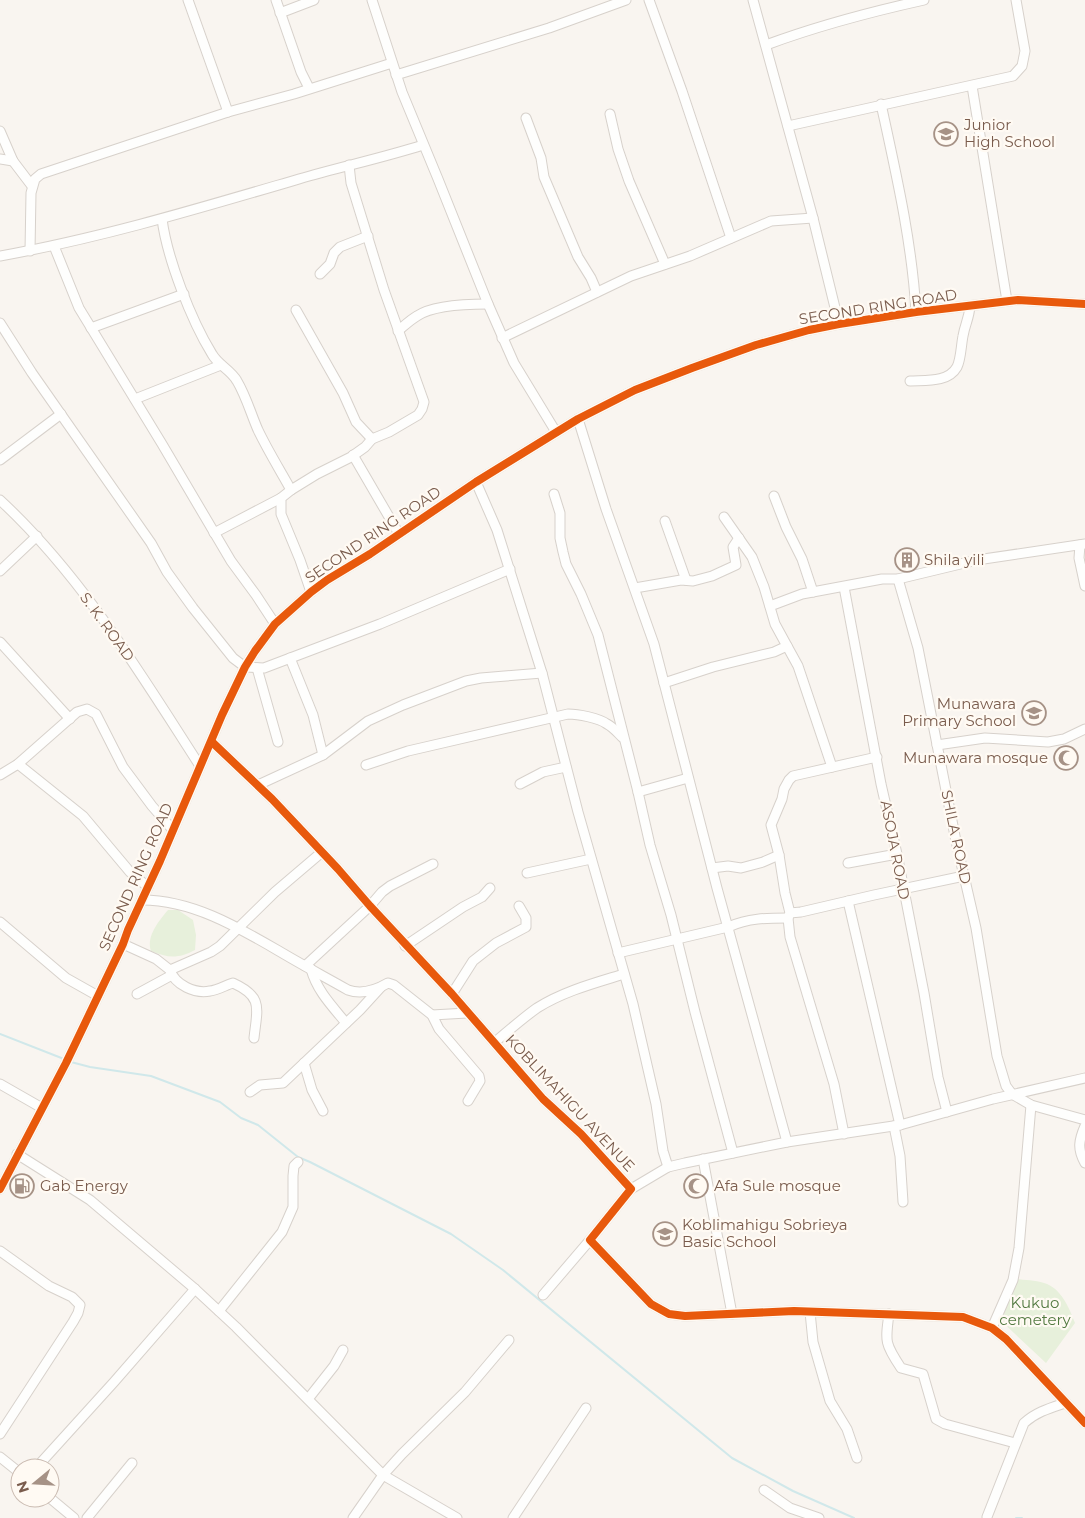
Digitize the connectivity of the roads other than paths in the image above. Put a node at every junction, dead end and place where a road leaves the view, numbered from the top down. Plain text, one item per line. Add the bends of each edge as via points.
1 (188, 0) edge
2 (276, 0) edge
3 (314, 0) edge
4 (372, 0) edge
5 (626, 0) edge
6 (649, 0) edge
7 (753, 0) edge
8 (924, 0) edge
9 (1016, 0) edge
10 (280, 13) junction
11 (766, 45) junction
12 (392, 63) junction
13 (396, 75) junction
14 (972, 86) junction
15 (309, 88) junction
16 (881, 104) junction
17 (228, 112) junction
18 (610, 114) dead end
19 (526, 118) dead end
20 (788, 126) junction
21 (0, 131) edge
22 (423, 145) junction
23 (0, 159) edge
24 (14, 161) junction
25 (349, 165) junction
26 (32, 186) junction
27 (814, 218) junction
28 (162, 219) junction
29 (368, 236) junction
30 (731, 238) junction
31 (54, 246) junction
32 (30, 251) junction
33 (0, 256) edge
34 (665, 264) junction
35 (320, 274) dead end
36 (597, 292) junction
37 (184, 294) junction
38 (1007, 301) junction
39 (488, 304) junction
40 (1085, 304) edge
41 (970, 306) junction
42 (296, 310) dead end
43 (916, 312) junction
44 (0, 323) edge
45 (839, 324) junction
46 (90, 328) junction
47 (398, 331) junction
48 (502, 338) junction
49 (220, 365) junction
50 (910, 382) dead end
51 (135, 399) junction
52 (61, 414) junction
53 (578, 419) junction
54 (556, 432) junction
55 (372, 439) junction
56 (354, 456) junction
57 (0, 459) edge
58 (476, 482) junction
59 (291, 490) junction
60 (554, 494) dead end
61 (774, 496) dead end
62 (281, 498) junction
63 (0, 500) edge
64 (724, 517) dead end
65 (665, 521) dead end
66 (214, 533) junction
67 (399, 534) junction
68 (37, 536) junction
69 (739, 538) junction
70 (1082, 545) edge
71 (510, 569) junction
72 (0, 571) edge
73 (898, 579) junction
74 (686, 580) junction
75 (1085, 586) edge
76 (844, 587) junction
77 (635, 588) junction
78 (311, 592) junction
79 (813, 592) junction
80 (770, 606) junction
81 (275, 624) junction
82 (0, 642) edge
83 (787, 646) junction
84 (290, 658) junction
85 (245, 667) junction
86 (257, 668) junction
87 (542, 673) junction
88 (664, 683) junction
89 (554, 716) junction
90 (70, 718) junction
91 (1085, 729) edge
92 (623, 738) junction
93 (278, 742) dead end
94 (215, 745) junction
95 (937, 745) junction
96 (322, 755) junction
97 (877, 757) junction
98 (18, 764) junction
99 (366, 765) dead end
100 (200, 766) junction
101 (566, 767) junction
102 (832, 767) junction
103 (0, 775) edge
104 (688, 778) junction
105 (520, 784) dead end
106 (258, 785) junction
107 (638, 792) junction
108 (172, 829) junction
109 (322, 852) junction
110 (779, 854) junction
111 (897, 854) junction
112 (592, 859) junction
113 (848, 863) dead end
114 (432, 864) dead end
115 (712, 868) junction
116 (527, 873) dead end
117 (964, 876) junction
118 (148, 886) junction
119 (490, 888) dead end
120 (903, 889) junction
121 (142, 900) junction
122 (848, 901) junction
123 (370, 906) junction
124 (519, 906) dead end
125 (789, 915) junction
126 (0, 922) edge
127 (728, 927) junction
128 (239, 928) junction
129 (678, 939) junction
130 (123, 944) junction
131 (405, 946) junction
132 (618, 953) junction
133 (308, 967) junction
134 (171, 973) junction
135 (624, 974) junction
136 (381, 987) junction
137 (137, 994) dead end
138 (452, 994) junction
139 (98, 996) junction
140 (468, 1013) junction
141 (432, 1015) junction
142 (346, 1023) junction
143 (254, 1038) dead end
144 (494, 1042) junction
145 (304, 1063) junction
146 (1085, 1078) edge
147 (0, 1084) edge
148 (250, 1092) dead end
149 (1012, 1094) junction
150 (468, 1100) dead end
151 (1031, 1105) junction
152 (42, 1108) junction
153 (323, 1111) dead end
154 (947, 1112) junction
155 (1085, 1120) edge
156 (897, 1125) junction
157 (1085, 1126) edge
158 (844, 1134) junction
159 (787, 1142) junction
160 (733, 1153) junction
161 (17, 1154) junction
162 (703, 1159) junction
163 (298, 1162) dead end
164 (1085, 1163) edge
165 (668, 1167) junction
166 (0, 1189) edge
167 (631, 1189) junction
168 (903, 1202) dead end
169 (590, 1240) junction
170 (0, 1251) edge
171 (195, 1289) junction
172 (543, 1295) dead end
173 (220, 1311) junction
174 (810, 1312) junction
175 (732, 1314) junction
176 (889, 1314) junction
177 (992, 1328) junction
178 (509, 1340) dead end
179 (342, 1350) dead end
180 (308, 1400) junction
181 (1065, 1403) junction
182 (586, 1408) dead end
183 (1085, 1423) edge
184 (0, 1434) edge
185 (1015, 1443) junction
186 (45, 1458) edge
187 (857, 1458) dead end
188 (132, 1463) dead end
189 (383, 1475) junction
190 (764, 1490) dead end
191 (62, 1514) edge
192 (987, 1516) dead end
193 (74, 1518) edge
194 (87, 1518) edge
195 (353, 1518) edge
196 (457, 1518) edge
197 (513, 1518) edge
198 (819, 1518) edge

1 - 17 street
2 - 10 street
3 - 10 street
4 - 12 street
5 - 13 street via 549,28
6 - 30 street
7 - 11 street
8 - 11 street via 867,13
9 - 14 street via 1025,51 1022,66 1014,76
10 - 15 street via 300,72
11 - 20 street
12 - 13 street
12 - 15 street
13 - 22 street
14 - 16 street
14 - 38 street
15 - 17 street
16 - 20 street
16 - 43 street via 912,260
17 - 26 street via 41,174
18 - 34 street via 629,181
19 - 36 street via 541,158 544,177 578,257
20 - 27 street
21 - 24 street
22 - 25 street
22 - 39 street
23 - 24 street
24 - 26 street
25 - 28 street
25 - 29 street via 350,183
26 - 32 street
27 - 30 street via 771,221
27 - 45 street
28 - 31 street
28 - 37 street
29 - 35 street via 340,248
29 - 47 street
30 - 34 street
31 - 32 street
31 - 46 street
32 - 33 street
34 - 36 street
36 - 48 street
37 - 46 street
37 - 49 street via 201,335
38 - 40 street, SECOND RING ROAD
38 - 41 street, SECOND RING ROAD
39 - 47 street via 429,310
39 - 48 street
41 - 43 street, SECOND RING ROAD
41 - 50 street via 958,366 952,374
42 - 55 street via 356,422
43 - 45 street, SECOND RING ROAD
44 - 52 street
45 - 53 street, SECOND RING ROAD via 756,345 692,368 635,390
46 - 51 street
47 - 55 street via 424,402 418,415
48 - 54 street
49 - 51 street
49 - 59 street via 237,381
51 - 66 street
52 - 57 street
52 - 85 street via 193,608 233,658
53 - 54 street, SECOND RING ROAD
53 - 77 street
54 - 58 street, SECOND RING ROAD
55 - 56 street
56 - 59 street
56 - 67 street
58 - 67 street, SECOND RING ROAD
58 - 71 street
59 - 62 street
60 - 92 street via 560,513 560,538 566,564 598,635
61 - 79 street
62 - 66 street
62 - 78 street via 281,514
63 - 68 street, S. K. ROAD
64 - 69 street
65 - 74 street
66 - 81 street
67 - 78 street, SECOND RING ROAD
68 - 72 street
68 - 100 street, S. K. ROAD via 111,630
69 - 74 street via 733,547 736,565 712,576
69 - 80 street via 752,557
70 - 73 street via 977,560
70 - 75 street via 1079,558
71 - 84 street
71 - 87 street
73 - 76 street via 882,578
73 - 95 street, SHILA ROAD via 918,648
74 - 77 street
76 - 79 street
76 - 97 street, ASOJA ROAD
77 - 88 street
78 - 81 street, SECOND RING ROAD
79 - 80 street
80 - 83 street
81 - 85 street, SECOND RING ROAD
82 - 90 street
83 - 88 street
83 - 102 street via 798,666
84 - 86 street
84 - 96 street via 313,715
85 - 86 street
85 - 94 street, SECOND RING ROAD via 222,715
86 - 93 street
87 - 89 street
87 - 96 street via 466,681 376,717
88 - 104 street
89 - 92 street via 581,714 608,724
89 - 99 street via 408,751
89 - 101 street
90 - 98 street
90 - 108 street via 87,709 96,714 123,767
91 - 95 street via 1064,740 1048,742 985,738
92 - 107 street
94 - 100 street, SECOND RING ROAD
94 - 106 street, KOBLIMAHIGU AVENUE
95 - 117 street, SHILA ROAD
96 - 106 street
97 - 102 street
97 - 111 street, ASOJA ROAD
98 - 103 street
98 - 118 street via 83,816 130,872
100 - 108 street, SECOND RING ROAD
101 - 105 street via 543,772
101 - 112 street
102 - 110 street via 797,774 789,780 771,825
104 - 107 street
104 - 115 street
106 - 109 street, KOBLIMAHIGU AVENUE
107 - 129 street
108 - 118 street, SECOND RING ROAD
109 - 123 street, KOBLIMAHIGU AVENUE
109 - 128 street
110 - 115 street via 740,868
110 - 125 street
111 - 113 street
111 - 120 street, ASOJA ROAD
112 - 116 street
112 - 132 street
114 - 123 street via 390,886
115 - 127 street
117 - 120 street
117 - 149 street, SHILA ROAD via 980,947 997,1056 1006,1086
118 - 121 street, SECOND RING ROAD
119 - 131 street via 482,897
120 - 122 street
120 - 154 street, ASOJA ROAD
121 - 128 street via 189,907
121 - 130 street, SECOND RING ROAD
122 - 125 street
122 - 156 street
123 - 131 street, KOBLIMAHIGU AVENUE
123 - 133 street
124 - 138 street via 526,918 526,927 496,943 473,961
125 - 127 street via 743,921
125 - 158 street via 790,937 834,1084
126 - 139 street via 66,978
127 - 129 street
127 - 159 street
128 - 133 street
128 - 134 street via 211,952
129 - 132 street
129 - 160 street via 694,1012
130 - 134 street via 156,959
130 - 139 street, SECOND RING ROAD
131 - 138 street, KOBLIMAHIGU AVENUE
132 - 135 street
133 - 136 street via 356,993
133 - 142 street via 320,992
134 - 137 street
134 - 143 street via 184,986 199,991 210,991 233,982 247,989 256,1000
135 - 144 street via 587,986 536,1009
135 - 165 street
136 - 141 street via 388,983 394,985
136 - 142 street
138 - 140 street, KOBLIMAHIGU AVENUE
139 - 152 street, SECOND RING ROAD
140 - 141 street
140 - 144 street, KOBLIMAHIGU AVENUE
141 - 150 street via 439,1029 479,1076 480,1081
142 - 145 street
144 - 167 street, KOBLIMAHIGU AVENUE via 543,1099 581,1134
145 - 148 street via 283,1083 260,1085
145 - 153 street
146 - 149 street
147 - 152 street
149 - 151 street
149 - 154 street
151 - 155 street
151 - 177 street via 1019,1248 1013,1280
152 - 161 street, SECOND RING ROAD
154 - 156 street
156 - 158 street
156 - 168 street
157 - 164 street via 1078,1147
158 - 159 street
159 - 160 street
160 - 162 street
161 - 166 street, SECOND RING ROAD
161 - 171 street via 90,1200
162 - 165 street
162 - 175 street
163 - 173 street via 294,1166 293,1207 288,1222
165 - 167 street
167 - 169 street, KOBLIMAHIGU AVENUE
169 - 172 street, KOBLIMAHIGU AVENUE
169 - 175 street via 658,1309 677,1315
170 - 184 street via 80,1305 73,1322
171 - 173 street
171 - 186 street
173 - 180 street
174 - 175 street
174 - 176 street
174 - 187 street via 813,1342 830,1400 847,1429
176 - 177 street via 963,1317
176 - 185 street via 888,1347 901,1368 922,1374 936,1419
177 - 181 street
178 - 189 street via 465,1392
179 - 180 street
180 - 189 street
181 - 183 street
181 - 185 street via 1032,1416 1024,1423
182 - 197 street
185 - 192 street
188 - 194 street
189 - 195 street
189 - 196 street
190 - 198 street via 790,1508
191 - 193 street

